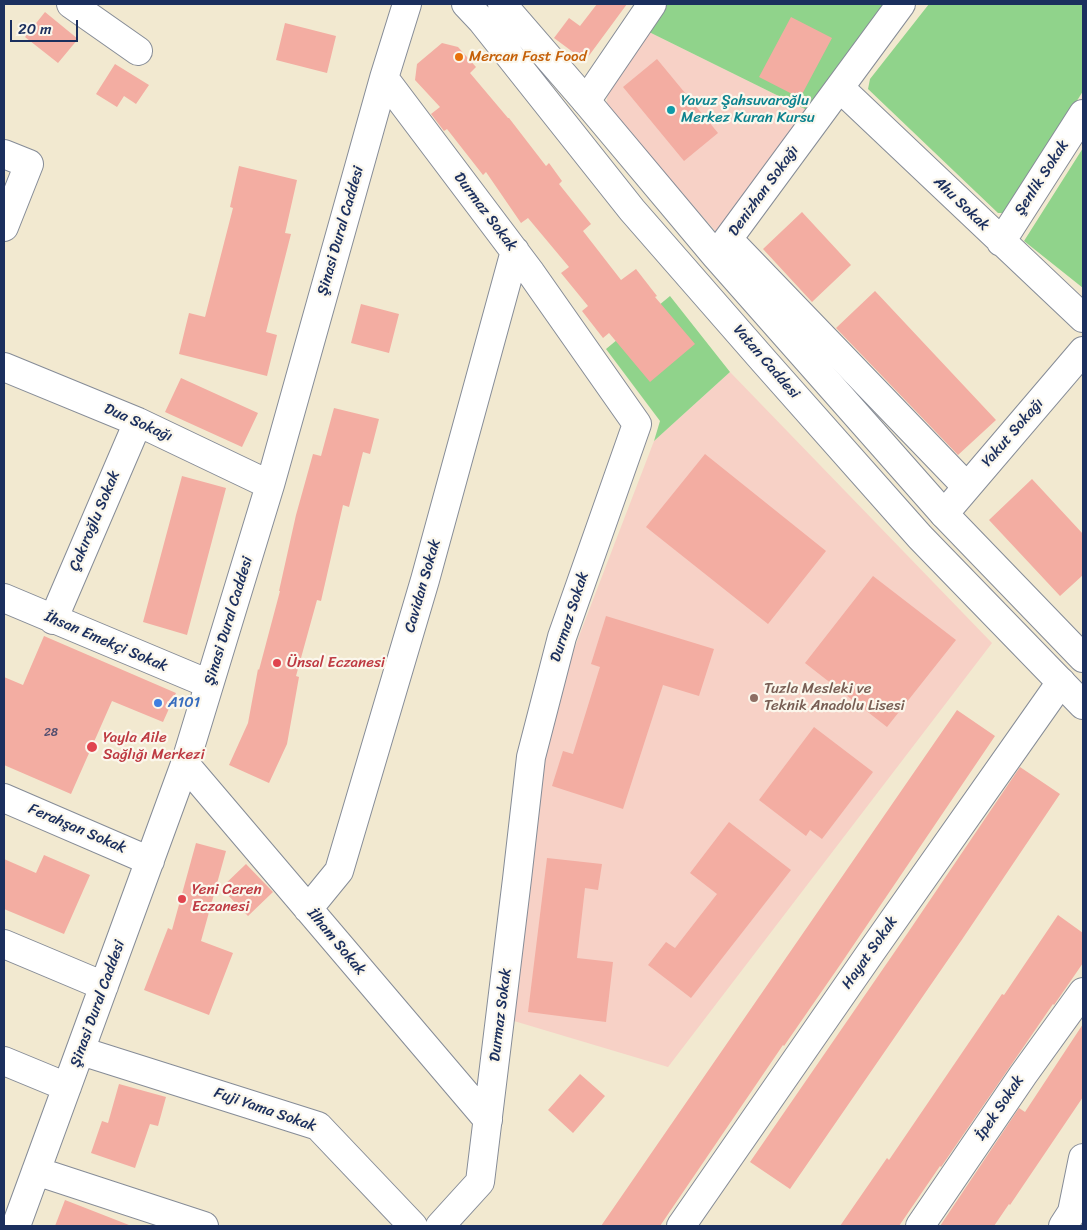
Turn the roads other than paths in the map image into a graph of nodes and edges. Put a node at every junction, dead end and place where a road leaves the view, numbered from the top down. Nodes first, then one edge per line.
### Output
1 (71, 4) edge
2 (407, 4) edge
3 (466, 4) edge
4 (502, 4) edge
5 (652, 4) edge
6 (901, 4) edge
7 (138, 51) dead end
8 (384, 78) junction
9 (840, 88) junction
10 (586, 102) junction
11 (1083, 114) edge
12 (4, 154) edge
13 (4, 227) edge
14 (1002, 242) junction
15 (722, 248) junction
16 (514, 251) junction
17 (1083, 318) edge
18 (1083, 351) edge
19 (4, 367) edge
20 (138, 422) junction
21 (270, 485) junction
22 (967, 486) junction
23 (944, 514) junction
24 (4, 598) edge
25 (53, 620) junction
26 (1083, 658) edge
27 (1061, 682) junction
28 (209, 684) junction
29 (1083, 705) edge
30 (185, 764) junction
31 (4, 798) edge
32 (150, 861) junction
33 (308, 909) junction
34 (4, 944) edge
35 (104, 986) junction
36 (1083, 992) edge
37 (81, 1050) junction
38 (4, 1061) edge
39 (68, 1086) junction
40 (488, 1120) junction
41 (1083, 1158) edge
42 (36, 1171) junction
43 (16, 1226) edge
44 (204, 1226) edge
45 (413, 1226) edge
46 (440, 1226) edge
47 (681, 1226) edge
48 (920, 1226) edge
49 (1062, 1226) edge

1 - 7 street
2 - 8 street, Şinasi Dural Caddesi
3 - 27 street, Vatan Caddesi
4 - 10 street
5 - 10 street
6 - 9 street, Denizhan Sokağı
8 - 16 street, Durmaz Sokak
8 - 21 street, Şinasi Dural Caddesi
9 - 14 street, Ahu Sokak
9 - 15 street, Denizhan Sokağı
10 - 15 street
11 - 14 street, Şenlik Sokak
12 - 13 street
14 - 17 street, Ahu Sokak
15 - 22 street
15 - 23 street
16 - 33 street, Cavidan Sokak
16 - 40 street, Durmaz Sokak
18 - 22 street, Yakut Sokağı
19 - 20 street, Dua Sokağı
20 - 21 street, Dua Sokağı
20 - 25 street, Çakıroğlu Sokak
21 - 28 street, Şinasi Dural Caddesi
22 - 23 street, Yakut Sokağı
23 - 26 street
24 - 25 street, İhsan Emekçi Sokak
25 - 28 street, İhsan Emekçi Sokak
27 - 29 street, Vatan Caddesi
27 - 47 street, Hayat Sokak
28 - 30 street, Şinasi Dural Caddesi
30 - 32 street, Şinasi Dural Caddesi
30 - 33 street, İlham Sokak
31 - 32 street, Ferahşan Sokak
32 - 35 street, Şinasi Dural Caddesi
33 - 40 street, İlham Sokak
34 - 35 street
35 - 37 street, Şinasi Dural Caddesi
36 - 48 street, İpek Sokak
37 - 39 street, Şinasi Dural Caddesi
37 - 45 street, Fuji Yama Sokak
38 - 39 street
39 - 42 street, Şinasi Dural Caddesi
40 - 46 street, Durmaz Sokak
41 - 49 street
42 - 43 street, Şinasi Dural Caddesi
42 - 44 street

